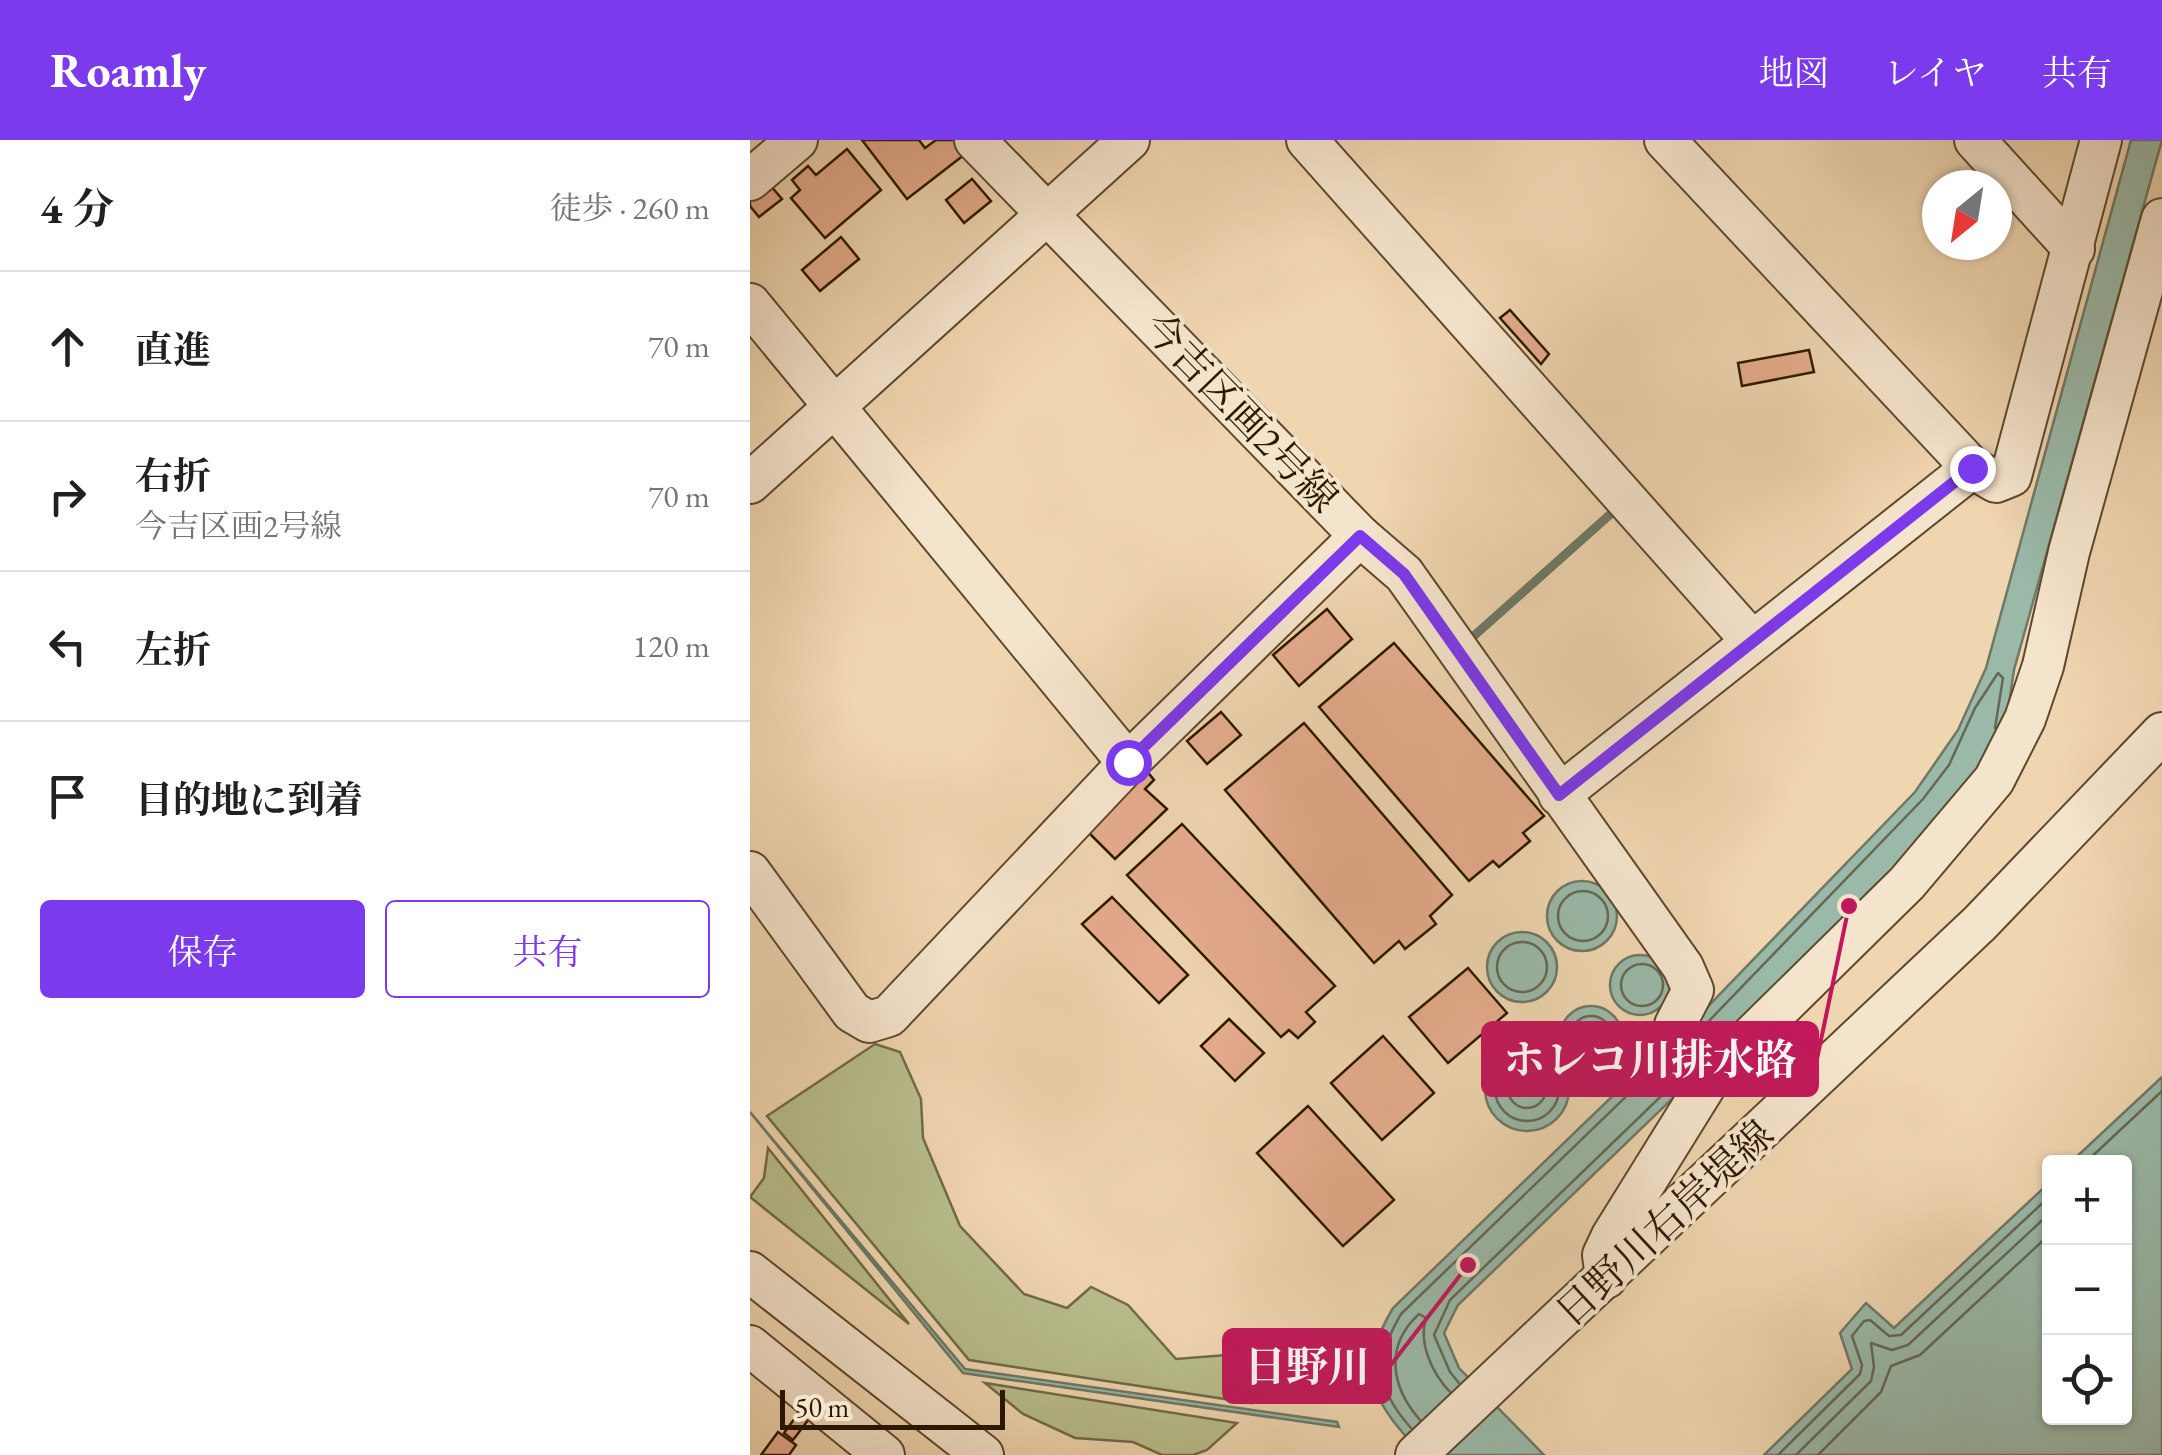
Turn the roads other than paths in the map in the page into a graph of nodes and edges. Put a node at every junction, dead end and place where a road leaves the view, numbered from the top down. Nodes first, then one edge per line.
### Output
1 (797, 140) edge
2 (975, 140) edge
3 (1129, 140) edge
4 (1307, 140) edge
5 (1665, 140) edge
6 (1975, 140) edge
7 (2101, 140) edge
8 (750, 180) edge
9 (1050, 212) junction
10 (2162, 219) edge
11 (2074, 249) junction
12 (750, 304) edge
13 (836, 408) junction
14 (1972, 468) junction
15 (750, 484) edge
16 (1360, 536) junction
17 (1751, 640) junction
18 (2162, 733) edge
19 (1128, 762) junction
20 (1559, 795) junction
21 (750, 872) edge
22 (1712, 1076) junction
23 (750, 1272) edge
24 (1606, 1278) junction
25 (750, 1346) edge
26 (884, 1455) edge
27 (983, 1455) edge
28 (1416, 1455) edge

1 - 8 street
2 - 9 street, 今吉区画2号線
3 - 9 street
4 - 17 street
5 - 14 street
6 - 11 street
7 - 11 street
9 - 13 street
9 - 16 street, 今吉区画2号線
10 - 22 street
11 - 14 street
12 - 13 street
13 - 15 street
13 - 19 street
14 - 17 street
16 - 19 street
16 - 20 street, 今吉区画2号線
17 - 20 street
18 - 24 street, 日野川右岸堤線
19 - 21 street
20 - 22 street, 今吉区画2号線
22 - 24 street
23 - 27 street
24 - 28 street, 日野川右岸堤線
25 - 26 street

